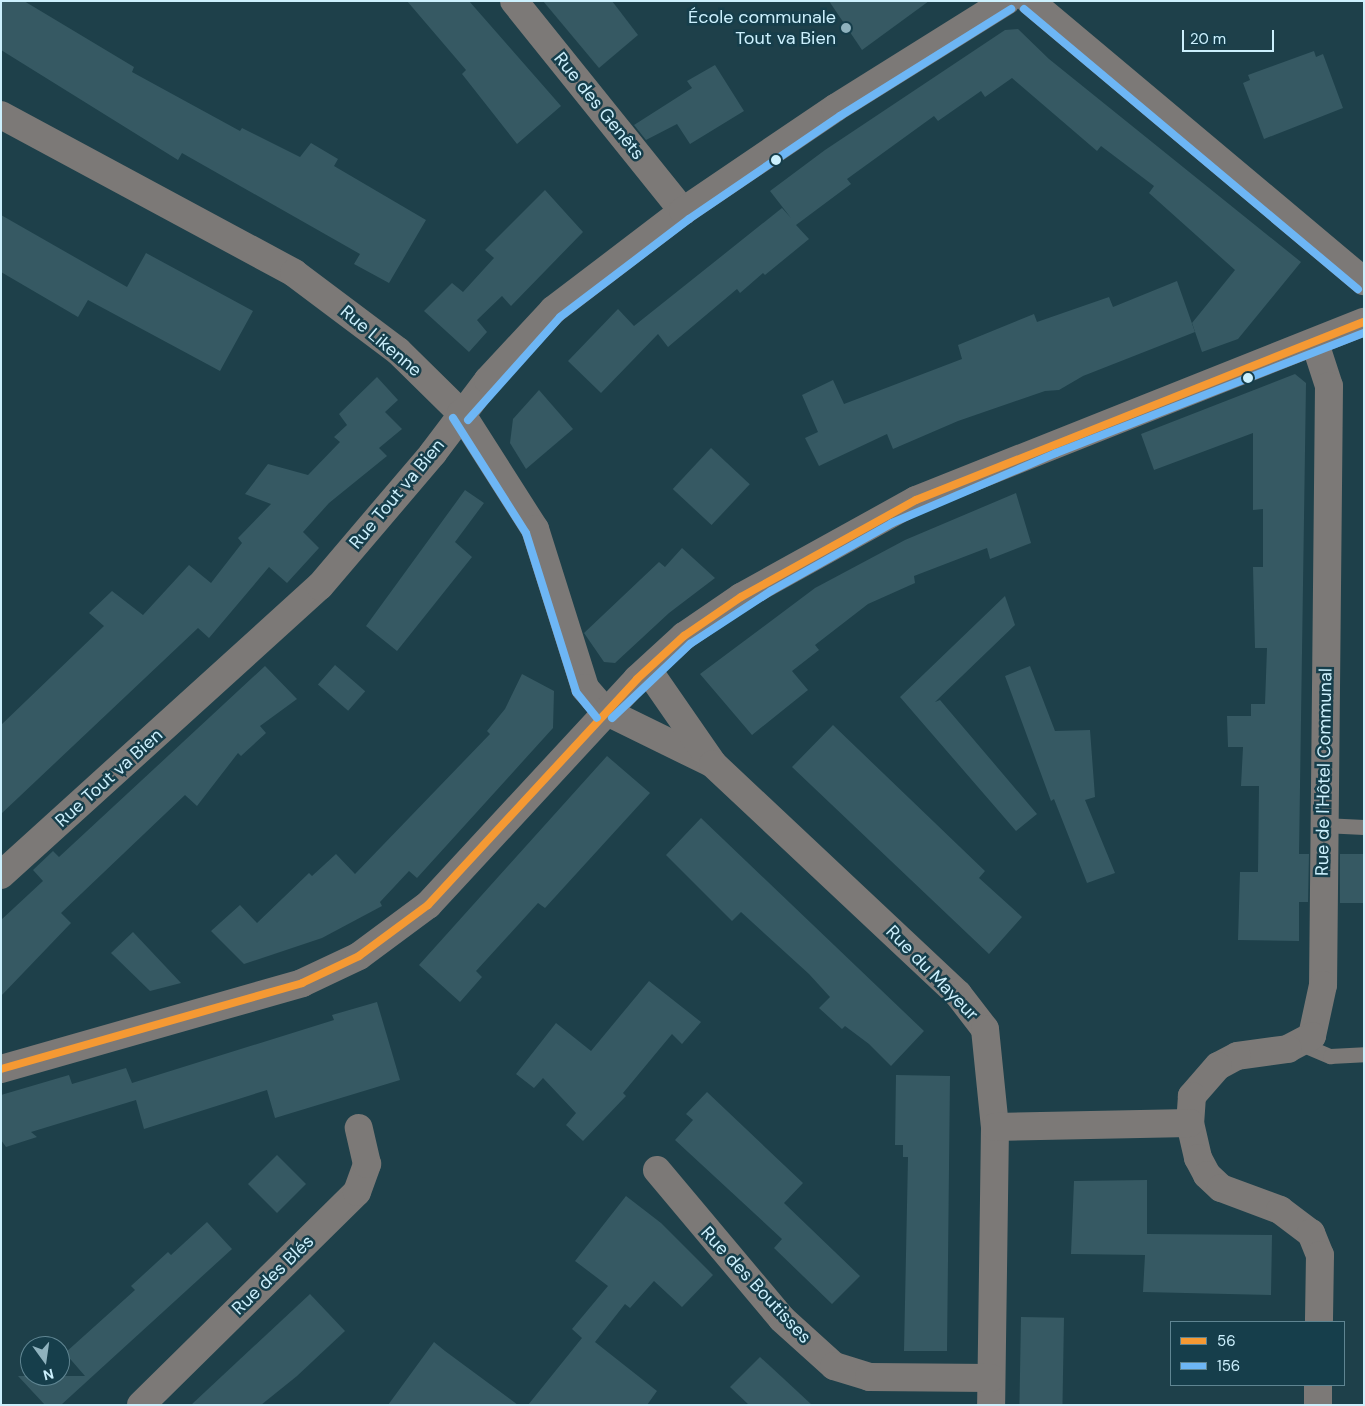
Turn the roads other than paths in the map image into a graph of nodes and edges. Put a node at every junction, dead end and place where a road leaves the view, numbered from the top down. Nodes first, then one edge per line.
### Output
1 (514, 1) edge
2 (1006, 1) edge
3 (1030, 1) edge
4 (1, 115) edge
5 (683, 211) junction
6 (1364, 281) edge
7 (1364, 322) edge
8 (1315, 344) junction
9 (461, 414) junction
10 (648, 670) junction
11 (605, 711) junction
12 (713, 764) junction
13 (1323, 825) junction
14 (1364, 827) edge
15 (1, 875) edge
16 (1299, 1043) junction
17 (1364, 1054) edge
18 (1, 1069) edge
19 (1190, 1123) junction
20 (995, 1127) junction
21 (359, 1128) dead end
22 (657, 1170) dead end
23 (1319, 1321) edge
24 (991, 1378) junction
25 (1318, 1386) edge
26 (141, 1405) edge
27 (991, 1405) edge
28 (1318, 1405) edge

1 - 5 street, Rue des Genêts
2 - 5 street, Rue Tout va Bien
3 - 6 street
4 - 9 street, Rue Likenne
5 - 9 street, Rue Tout va Bien
7 - 8 street
8 - 10 street
8 - 13 street, Rue de l'Hôtel Communal
9 - 11 street, Rue Likenne
9 - 15 street, Rue Tout va Bien
10 - 11 street
10 - 12 street, Rue du Mayeur
11 - 12 street, Rue du Mayeur
11 - 18 street
12 - 20 street, Rue du Mayeur
13 - 14 lane
13 - 16 street, Rue de l'Hôtel Communal
16 - 17 lane
16 - 19 street, Rue de l'Hôtel Communal
19 - 20 street
19 - 23 street, Rue de l'Hôtel Communal
20 - 24 street, Rue du Mayeur
21 - 26 street, Rue des Blés
22 - 24 street, Rue des Boutisses
24 - 27 street, Rue du Mayeur
25 - 28 street

